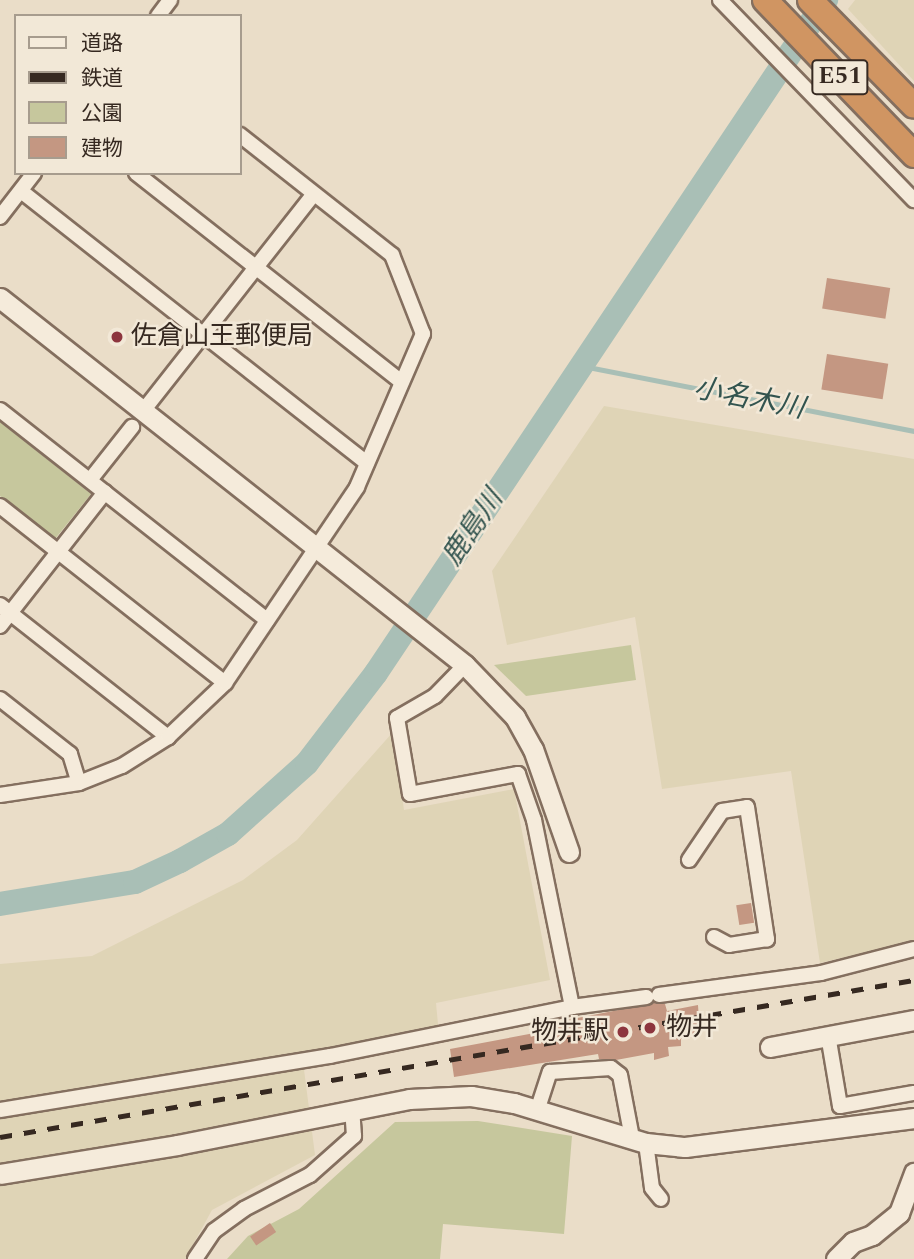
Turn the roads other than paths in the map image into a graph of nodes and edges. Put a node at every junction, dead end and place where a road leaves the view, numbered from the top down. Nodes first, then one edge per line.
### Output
1 (720, 0) edge
2 (765, 0) edge
3 (810, 0) edge
4 (914, 106) edge
5 (242, 137) edge
6 (914, 155) edge
7 (33, 175) edge
8 (139, 175) edge
9 (21, 191) junction
10 (314, 194) junction
11 (914, 200) edge
12 (0, 217) edge
13 (256, 268) junction
14 (0, 298) edge
15 (203, 334) junction
16 (402, 382) junction
17 (0, 410) edge
18 (137, 419) junction
19 (367, 463) junction
20 (90, 480) junction
21 (105, 492) junction
22 (0, 506) edge
23 (314, 546) junction
24 (58, 551) junction
25 (5, 609) edge
26 (267, 620) junction
27 (0, 626) edge
28 (465, 665) junction
29 (225, 683) junction
30 (0, 699) edge
31 (168, 737) junction
32 (79, 783) junction
33 (0, 795) edge
34 (569, 852) dead end
35 (689, 860) dead end
36 (714, 937) dead end
37 (914, 949) edge
38 (572, 1007) junction
39 (914, 1020) edge
40 (828, 1035) junction
41 (770, 1047) dead end
42 (914, 1093) edge
43 (538, 1108) junction
44 (352, 1109) junction
45 (0, 1110) edge
46 (914, 1118) edge
47 (639, 1140) junction
48 (914, 1173) edge
49 (0, 1174) edge
50 (661, 1199) dead end
51 (195, 1259) edge
52 (836, 1259) edge

1 - 11 street
2 - 6 highway, E51
3 - 4 highway, E51
5 - 10 street
7 - 9 street
8 - 13 street
9 - 12 street
9 - 15 street
10 - 13 street
10 - 16 street
13 - 15 street
13 - 16 street
14 - 18 street
15 - 18 street
15 - 19 street
16 - 19 street
17 - 20 street
18 - 20 street
18 - 23 street
19 - 23 street
20 - 21 street
21 - 24 street
21 - 26 street
22 - 24 street
23 - 26 street
23 - 28 street
24 - 25 street
24 - 29 street
25 - 27 street
25 - 31 street
26 - 29 street
28 - 34 street
28 - 38 street
29 - 31 street
30 - 32 street
31 - 32 street
32 - 33 street
35 - 36 street
37 - 38 street
38 - 45 street
39 - 40 street
40 - 41 street
40 - 42 street
43 - 44 street
43 - 47 street
43 - 47 street
44 - 49 street
44 - 51 street
46 - 47 street
47 - 50 street
48 - 52 street

